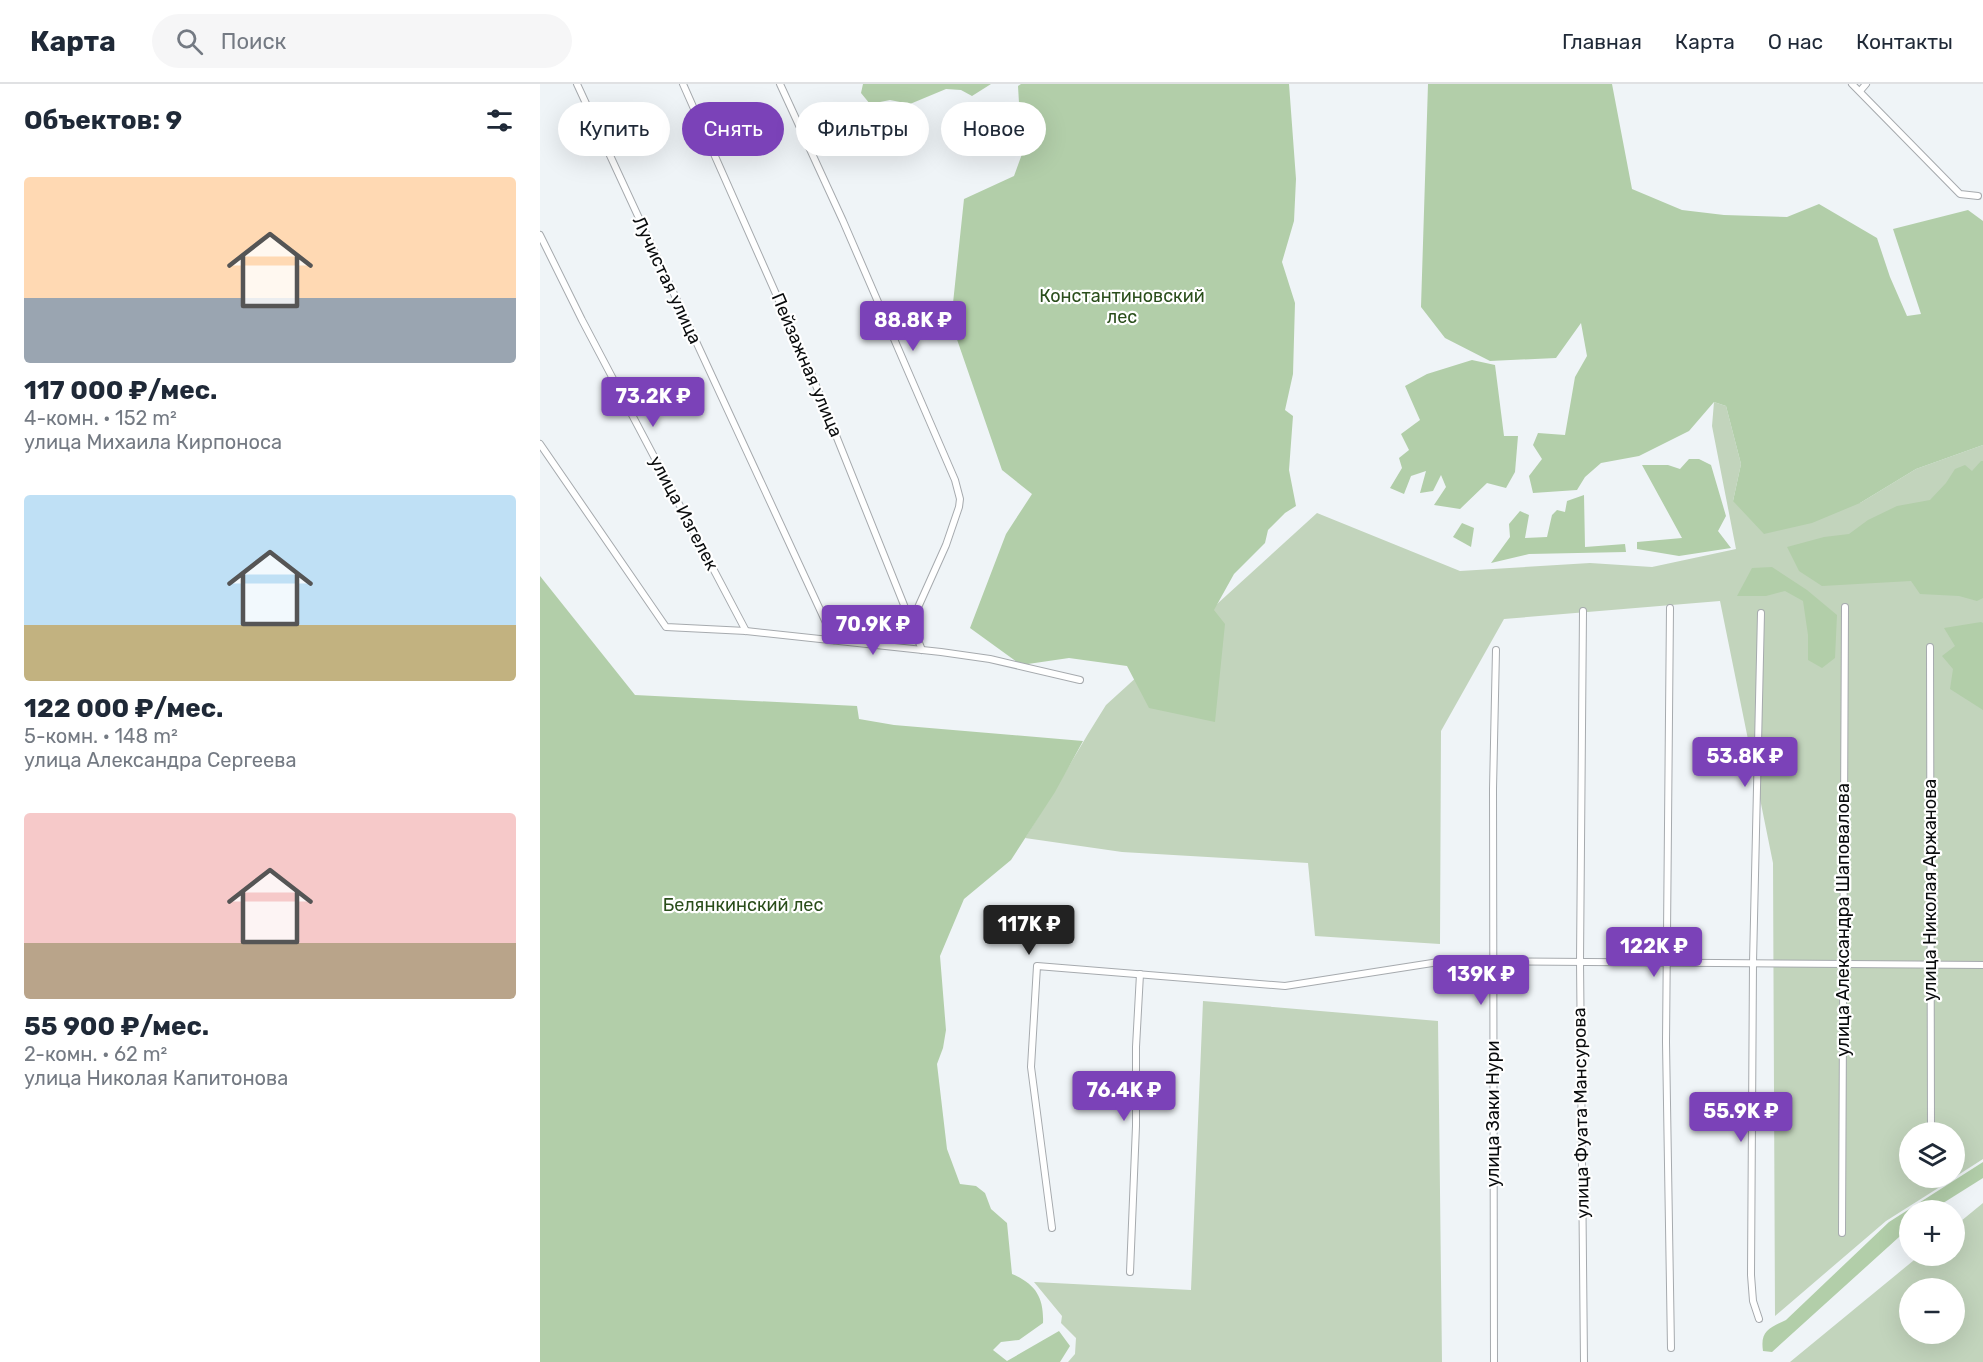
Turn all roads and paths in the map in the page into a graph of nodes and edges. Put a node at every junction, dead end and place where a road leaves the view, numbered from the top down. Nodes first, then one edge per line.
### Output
1 (577, 84) edge
2 (682, 84) edge
3 (780, 84) edge
4 (1852, 84) edge
5 (1866, 84) edge
6 (1860, 91) junction
7 (1978, 196) dead end
8 (540, 236) edge
9 (540, 444) edge
10 (1845, 607) dead end
11 (1670, 608) dead end
12 (1583, 611) dead end
13 (1761, 613) dead end
14 (911, 623) junction
15 (746, 631) junction
16 (834, 640) junction
17 (1930, 647) dead end
18 (922, 650) junction
19 (1496, 650) dead end
20 (1080, 680) dead end
21 (1494, 961) junction
22 (1580, 961) junction
23 (1666, 962) junction
24 (1753, 963) junction
25 (1843, 964) junction
26 (1930, 964) junction
27 (1983, 965) edge
28 (1140, 974) junction
29 (1931, 1122) edge
30 (1052, 1228) dead end
31 (1842, 1233) dead end
32 (1130, 1272) dead end
33 (1759, 1319) dead end
34 (1671, 1348) dead end
35 (1494, 1362) edge
36 (1584, 1362) edge

1 - 16 street, Лучистая улица
2 - 14 street, Пейзажная улица
3 - 14 street
4 - 6 street
5 - 6 street
6 - 7 street
8 - 15 street, улица Изгелек
9 - 15 street
10 - 25 street, улица Александра Шаповалова
11 - 23 street
12 - 22 street, улица Фуата Мансурова
13 - 24 street
14 - 18 street, Пейзажная улица
15 - 16 street
16 - 18 street
17 - 26 street, улица Николая Аржанова
18 - 20 street
19 - 21 street, улица Заки Нури
21 - 22 street
21 - 28 street
21 - 35 street, улица Заки Нури
22 - 23 street
22 - 36 street, улица Фуата Мансурова
23 - 24 street
23 - 34 street
24 - 25 street
24 - 33 street
25 - 26 street
25 - 31 street, улица Александра Шаповалова
26 - 27 street
26 - 29 street, улица Николая Аржанова
28 - 30 street
28 - 32 street

